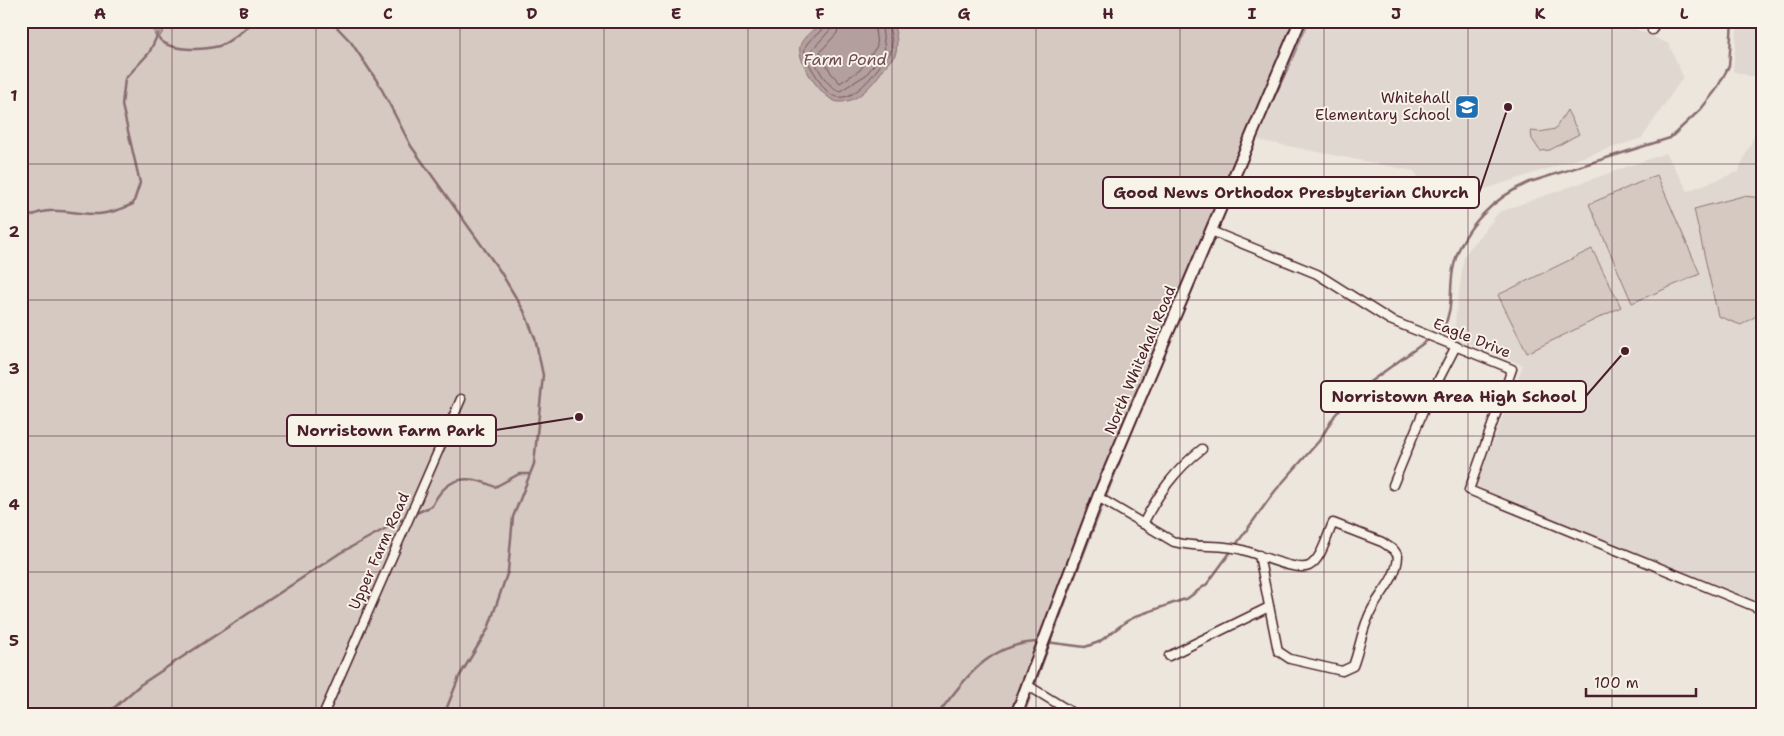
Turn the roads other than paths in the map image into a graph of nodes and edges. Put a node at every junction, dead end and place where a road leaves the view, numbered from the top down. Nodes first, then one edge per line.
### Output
1 (1300, 21) edge
2 (1656, 21) edge
3 (1652, 30) dead end
4 (1212, 231) junction
5 (1456, 346) junction
6 (460, 400) dead end
7 (1202, 450) dead end
8 (1393, 485) dead end
9 (1098, 497) junction
10 (1143, 524) junction
11 (1259, 555) junction
12 (1269, 607) junction
13 (1763, 610) edge
14 (1169, 656) dead end
15 (1027, 685) junction
16 (323, 715) edge
17 (1016, 715) edge
18 (1076, 715) edge

1 - 4 main road, North Whitehall Road
2 - 3 street
4 - 5 street, Eagle Drive
4 - 9 main road, North Whitehall Road
5 - 8 street
5 - 13 street, Eagle Drive
6 - 16 street, Upper Farm Road
7 - 10 street
9 - 10 street
9 - 15 main road, North Whitehall Road
10 - 11 street
11 - 12 street
11 - 12 street
12 - 14 street
15 - 17 main road, North Whitehall Road
15 - 18 street

